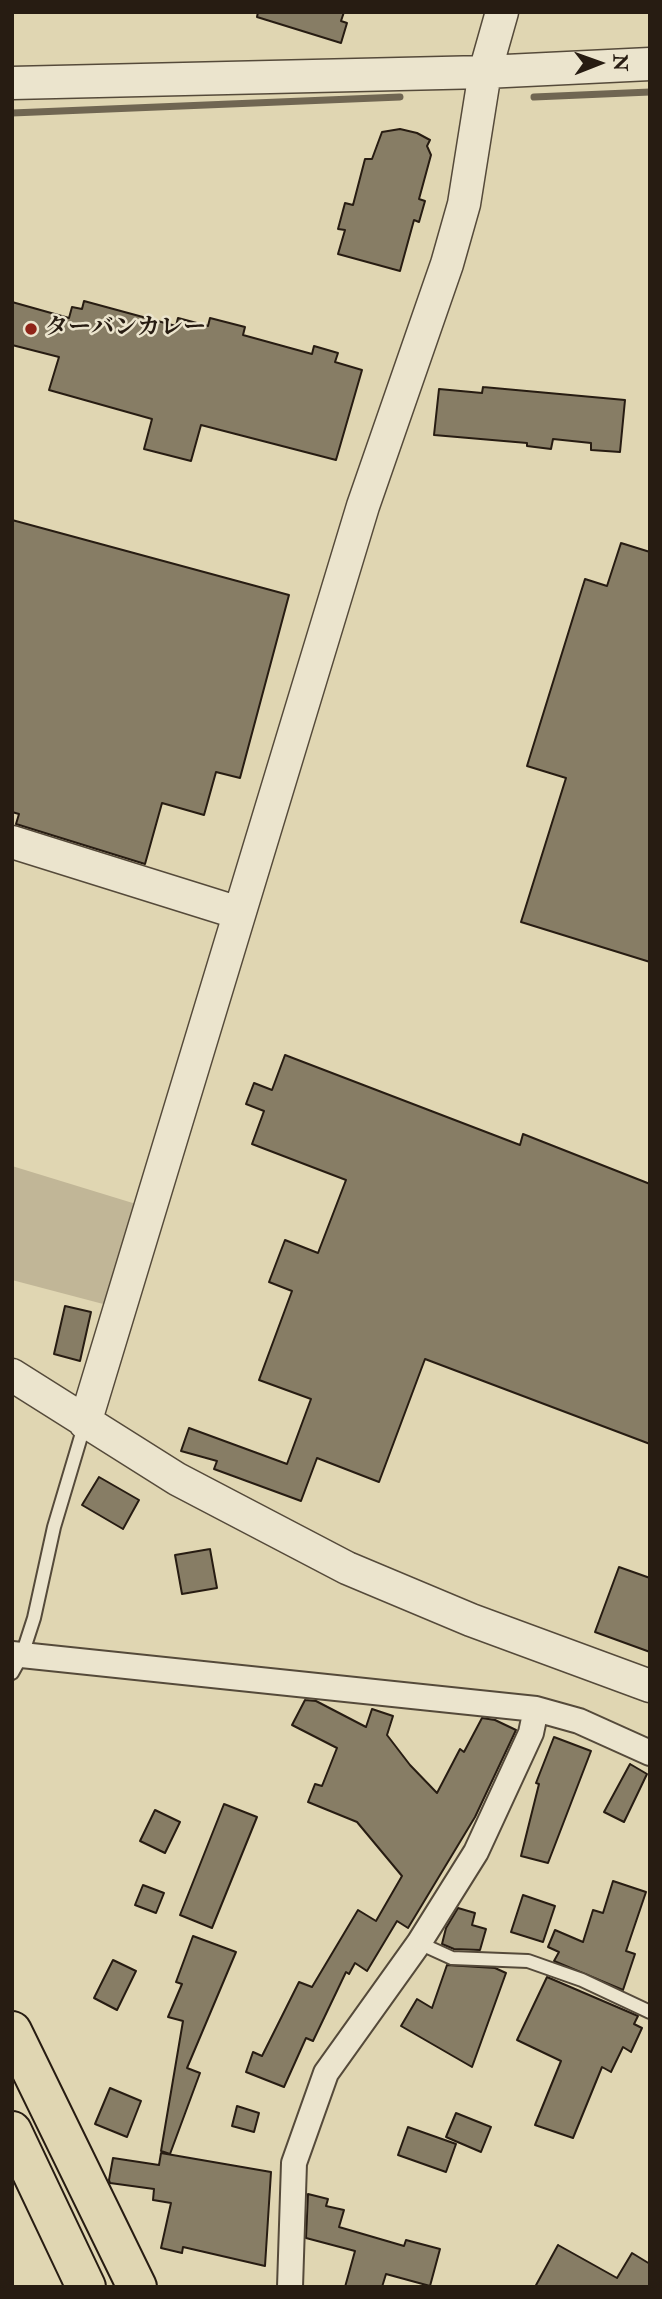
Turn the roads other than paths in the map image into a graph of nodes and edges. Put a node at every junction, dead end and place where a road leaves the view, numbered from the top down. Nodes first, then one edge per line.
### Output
1 (502, 12) edge
2 (650, 64) edge
3 (485, 72) junction
4 (12, 83) edge
5 (12, 842) edge
6 (239, 913) junction
7 (12, 1375) edge
8 (85, 1423) junction
9 (16, 1661) edge
10 (650, 1686) edge
11 (536, 1709) junction
12 (650, 1754) edge
13 (419, 1943) junction
14 (650, 2012) edge
15 (12, 2031) edge
16 (12, 2131) edge
17 (86, 2287) edge
18 (136, 2287) edge
19 (290, 2287) edge

1 - 3 street
2 - 3 street
3 - 4 street
3 - 6 street
5 - 6 street
6 - 8 street
7 - 8 street
8 - 9 lane
8 - 10 street
9 - 11 street
11 - 12 street
11 - 13 street
13 - 14 lane
13 - 19 street
15 - 18 highway
16 - 17 highway

